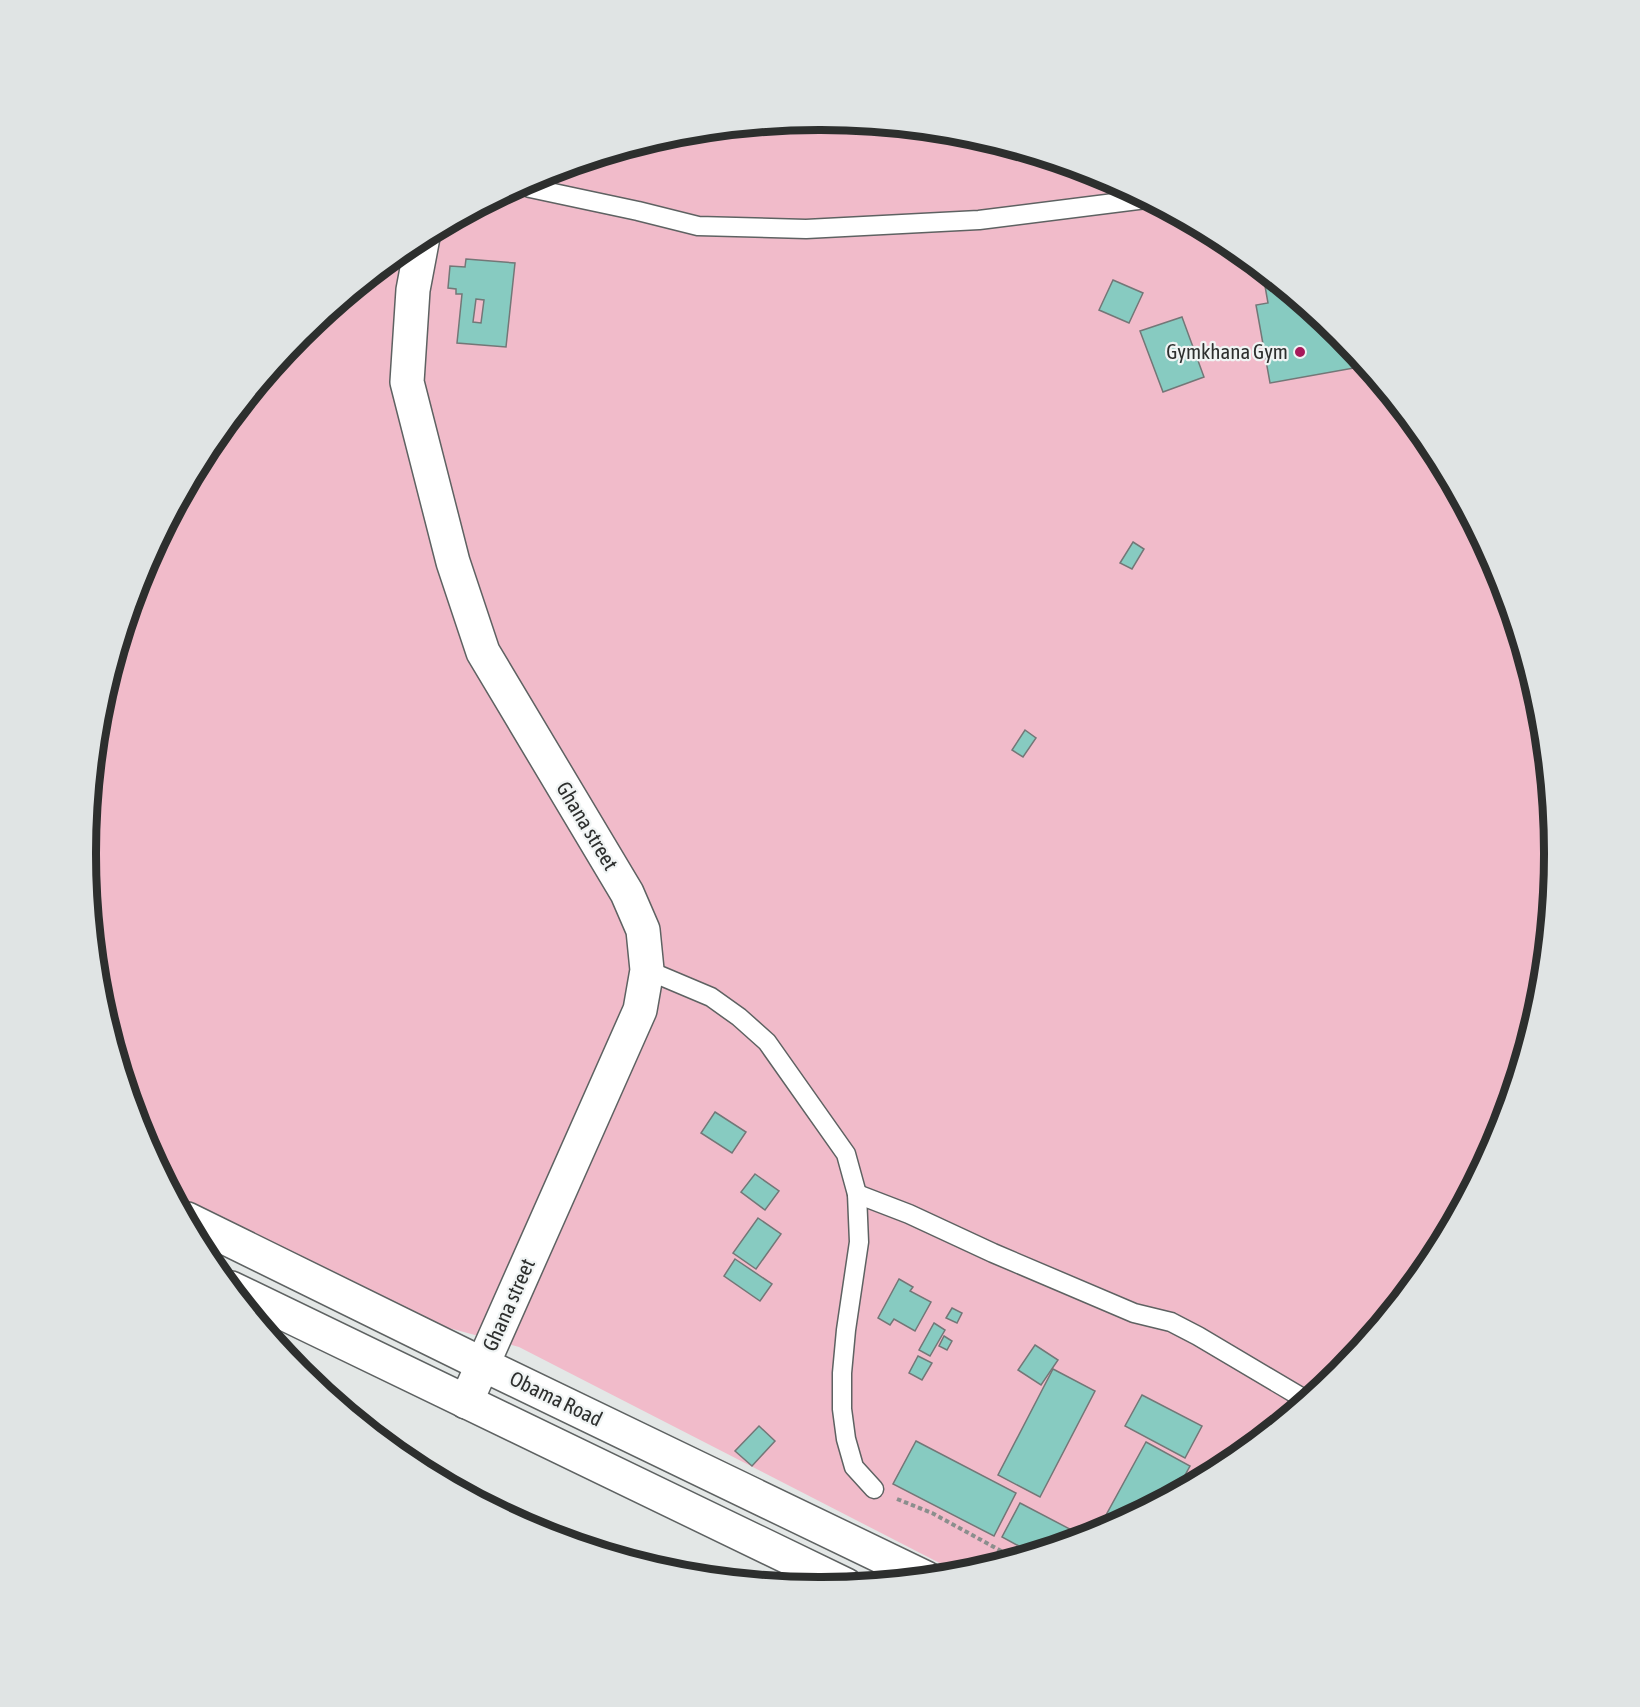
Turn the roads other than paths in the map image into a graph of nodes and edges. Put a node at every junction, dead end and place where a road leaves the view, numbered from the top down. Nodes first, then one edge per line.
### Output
1 (534, 189) edge
2 (1133, 201) edge
3 (420, 250) edge
4 (647, 970) junction
5 (858, 1194) junction
6 (199, 1225) edge
7 (248, 1296) edge
8 (482, 1364) junction
9 (1299, 1396) edge
10 (466, 1402) junction
11 (874, 1489) road end
12 (912, 1571) edge
13 (829, 1577) edge

1 - 2 lane
3 - 4 street, Ghana street
4 - 5 lane
4 - 8 street, Ghana street
5 - 9 lane
5 - 11 lane
6 - 8 street, Obama Road
7 - 10 street, Obama Road
8 - 10 street, Ghana street
8 - 12 street, Obama Road
10 - 13 street, Obama Road

